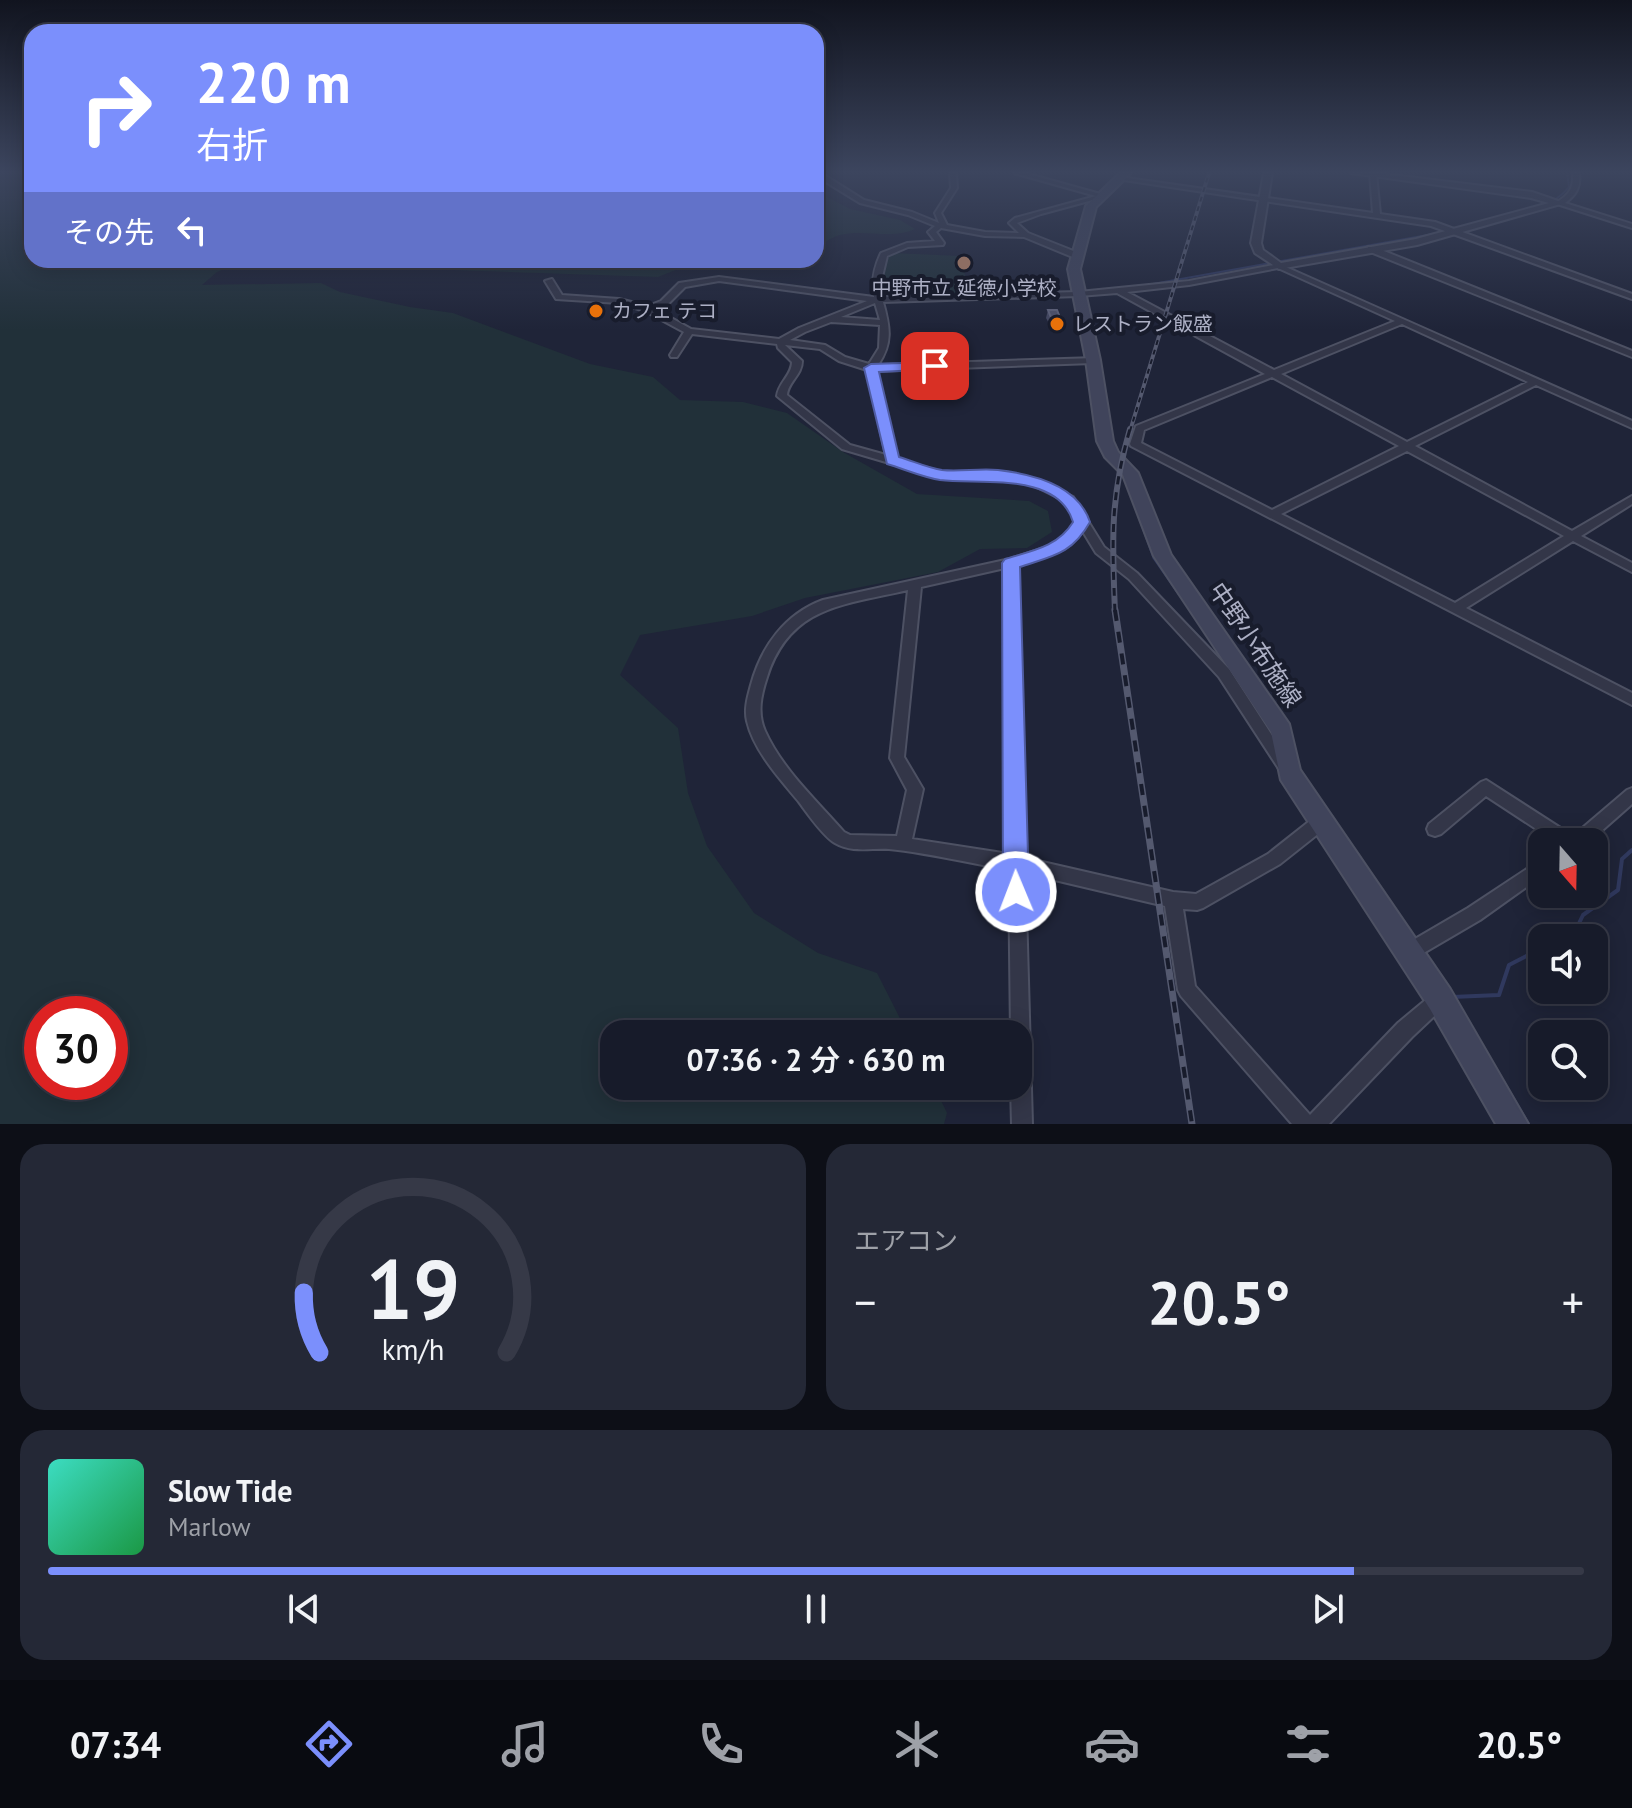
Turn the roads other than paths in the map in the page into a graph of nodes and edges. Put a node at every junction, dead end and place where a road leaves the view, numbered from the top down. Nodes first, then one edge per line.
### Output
1 (939, 225) edge
2 (1014, 225) edge
3 (1085, 225) edge
4 (1259, 225) edge
5 (1435, 225) edge
6 (1478, 225) edge
7 (943, 227) junction
8 (1458, 232) junction
9 (1025, 235) junction
10 (1371, 249) junction
11 (1078, 256) junction
12 (1279, 266) junction
13 (549, 281) dead end
14 (1120, 291) junction
15 (1079, 294) junction
16 (1632, 297) edge
17 (877, 300) junction
18 (648, 309) junction
19 (829, 319) junction
20 (1400, 322) junction
21 (884, 323) junction
22 (689, 331) junction
23 (781, 342) junction
24 (1632, 354) edge
25 (674, 355) dead end
26 (1093, 360) junction
27 (871, 368) junction
28 (1276, 374) junction
29 (1535, 382) junction
30 (1632, 425) edge
31 (1408, 446) junction
32 (892, 460) junction
33 (1632, 499) edge
34 (1272, 514) junction
35 (1081, 522) junction
36 (1573, 536) junction
37 (1011, 563) junction
38 (1632, 568) edge
39 (915, 585) junction
40 (1456, 608) junction
41 (1632, 699) edge
42 (1289, 773) junction
43 (1632, 795) edge
44 (1322, 821) junction
45 (1550, 828) edge
46 (1593, 828) edge
47 (1435, 829) dead end
48 (903, 844) junction
49 (1015, 863) junction
50 (1528, 877) edge
51 (1173, 900) junction
52 (1409, 952) junction
53 (1440, 999) junction
54 (1022, 1124) edge
55 (1305, 1124) edge
56 (1315, 1124) edge
57 (1513, 1124) edge

1 - 7 street
2 - 9 street
3 - 11 main road, 中野小布施線
4 - 12 street
5 - 8 street
6 - 8 street
7 - 9 street
7 - 17 street
8 - 10 street
8 - 16 street
9 - 11 street
10 - 12 street
10 - 24 street
11 - 15 main road, 中野小布施線
12 - 14 street
12 - 20 street
13 - 18 street
14 - 15 street
14 - 28 street
15 - 17 street
15 - 26 main road, 中野小布施線
17 - 18 street
17 - 19 street
17 - 21 street
18 - 22 street
19 - 21 street
19 - 23 street
20 - 28 street
20 - 29 street
21 - 27 street
22 - 23 street
22 - 25 street
23 - 27 street
23 - 32 street
26 - 27 street
26 - 42 main road, 中野小布施線
27 - 32 street
28 - 31 street
28 - 34 street
29 - 30 street
29 - 31 street
31 - 34 street
31 - 36 street
32 - 35 street
33 - 36 street
34 - 40 street
35 - 37 street
35 - 42 street
36 - 38 street
36 - 40 street
37 - 39 street
37 - 49 street
39 - 48 street
39 - 48 street
40 - 41 street
42 - 44 main road, 中野小布施線
43 - 46 street
44 - 51 street
44 - 52 main road, 中野小布施線
45 - 47 street
48 - 49 street
49 - 51 street
49 - 54 street
50 - 52 street
51 - 55 street
52 - 53 main road, 中野小布施線
53 - 56 street
53 - 57 main road, 中野小布施線

